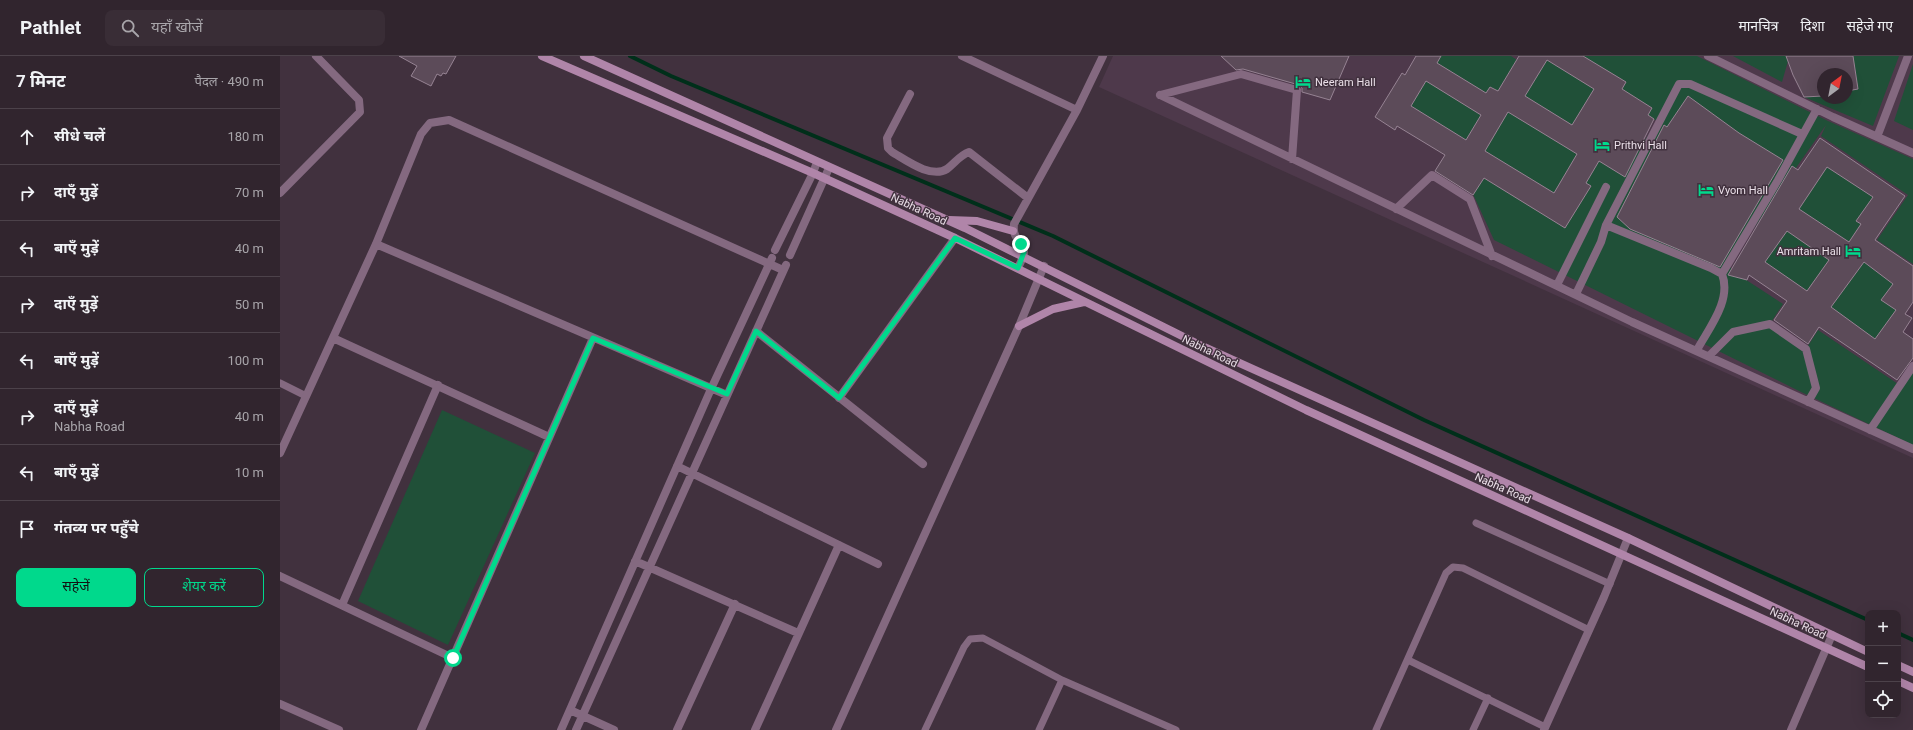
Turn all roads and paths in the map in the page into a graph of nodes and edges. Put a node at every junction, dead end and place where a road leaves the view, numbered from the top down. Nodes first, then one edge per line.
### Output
1 (316, 56) edge
2 (542, 56) edge
3 (584, 56) edge
4 (962, 56) edge
5 (1103, 56) edge
6 (1708, 56) edge
7 (1908, 56) edge
8 (910, 94) dead end
9 (1817, 109) junction
10 (1077, 110) junction
11 (1802, 134) junction
12 (1878, 137) junction
13 (1913, 153) edge
14 (1292, 159) junction
15 (817, 162) junction
16 (829, 168) junction
17 (813, 173) junction
18 (825, 178) junction
19 (1606, 187) dead end
20 (280, 193) edge
21 (1028, 198) junction
22 (1396, 209) junction
23 (948, 220) junction
24 (1015, 224) junction
25 (1606, 225) junction
26 (955, 238) junction
27 (376, 244) junction
28 (775, 250) dead end
29 (790, 255) dead end
30 (1022, 256) junction
31 (1492, 256) junction
32 (770, 261) junction
33 (1044, 266) junction
34 (1018, 268) junction
35 (1722, 274) junction
36 (1039, 280) junction
37 (1556, 285) junction
38 (1576, 294) junction
39 (1084, 302) junction
40 (1019, 326) junction
41 (756, 331) junction
42 (333, 338) junction
43 (593, 338) junction
44 (1697, 350) junction
45 (1709, 356) junction
46 (1913, 366) edge
47 (1281, 382) junction
48 (280, 383) edge
49 (438, 385) junction
50 (711, 389) junction
51 (727, 394) junction
52 (306, 396) junction
53 (1276, 396) junction
54 (839, 398) junction
55 (1808, 402) junction
56 (1870, 430) junction
57 (549, 437) junction
58 (1913, 449) edge
59 (280, 454) edge
60 (923, 464) dead end
61 (677, 466) junction
62 (692, 473) junction
63 (1476, 524) dead end
64 (1628, 538) junction
65 (839, 545) junction
66 (1622, 554) junction
67 (635, 562) junction
68 (878, 564) dead end
69 (650, 568) junction
70 (280, 576) edge
71 (1610, 584) junction
72 (735, 604) junction
73 (342, 605) junction
74 (1589, 630) junction
75 (798, 633) junction
76 (1832, 635) junction
77 (1827, 648) junction
78 (1865, 651) edge
79 (453, 658) junction
80 (1408, 660) junction
81 (1865, 666) edge
82 (1901, 666) edge
83 (1913, 672) edge
84 (1062, 680) junction
85 (1900, 682) edge
86 (1913, 688) edge
87 (1488, 698) junction
88 (280, 704) edge
89 (570, 710) junction
90 (582, 716) junction
91 (1545, 728) edge
92 (339, 730) edge
93 (421, 730) edge
94 (561, 730) edge
95 (576, 730) edge
96 (614, 730) edge
97 (677, 730) edge
98 (754, 730) edge
99 (836, 730) edge
100 (925, 730) edge
101 (1039, 730) edge
102 (1176, 730) edge
103 (1376, 730) edge
104 (1473, 730) edge
105 (1791, 730) edge

1 - 20 street
2 - 17 main road, Nabha Road
3 - 15 main road, Nabha Road
4 - 10 street
5 - 10 street
6 - 9 street
7 - 12 street
8 - 21 street
9 - 11 street
9 - 12 street
10 - 21 street
11 - 25 street
11 - 35 street
12 - 13 street
14 - 14 street
14 - 22 street
15 - 16 main road, Nabha Road
15 - 17 street
16 - 18 street
16 - 23 main road, Nabha Road
17 - 18 main road, Nabha Road
17 - 28 street
18 - 26 main road, Nabha Road
18 - 29 street
19 - 37 street
21 - 24 street
22 - 31 street
22 - 31 street
23 - 24 main road
23 - 30 main road, Nabha Road
24 - 30 street
25 - 35 street
25 - 38 street
26 - 34 main road, Nabha Road
26 - 54 street
27 - 32 street
27 - 42 street
27 - 43 street
30 - 33 main road, Nabha Road
30 - 34 street
31 - 37 street
32 - 41 street
32 - 50 street
33 - 36 street
33 - 47 main road, Nabha Road
34 - 36 main road, Nabha Road
35 - 44 street
36 - 39 main road, Nabha Road
36 - 40 street
37 - 38 street
38 - 44 street
39 - 40 main road
39 - 53 main road, Nabha Road
40 - 99 street
41 - 51 street
41 - 54 street
42 - 49 street
42 - 52 street
43 - 50 street
43 - 57 street
44 - 45 street
45 - 55 street
45 - 55 street
46 - 56 street
47 - 53 main road
47 - 64 main road, Nabha Road
48 - 52 lane
49 - 57 street
49 - 73 street
50 - 51 street
50 - 61 street
51 - 62 street
52 - 59 street
53 - 66 main road, Nabha Road
54 - 60 street
55 - 56 street
56 - 58 street
57 - 79 street
61 - 62 street
61 - 67 street
62 - 65 street
62 - 69 street
63 - 71 lane
64 - 66 street
64 - 76 main road, Nabha Road
65 - 68 street
65 - 75 street
66 - 71 street
66 - 77 main road, Nabha Road
67 - 69 street
67 - 89 street
69 - 72 street
69 - 90 street
70 - 73 street
71 - 74 street
72 - 75 street
72 - 97 street
73 - 79 street
74 - 80 lane
74 - 91 street
75 - 98 street
76 - 77 street
76 - 78 main road, Nabha Road
77 - 81 main road, Nabha Road
77 - 105 street
79 - 93 street
80 - 87 lane
80 - 103 lane
82 - 83 main road
84 - 100 lane
84 - 101 lane
84 - 102 lane
85 - 86 main road
87 - 91 lane
87 - 104 lane
88 - 92 street
89 - 90 street
89 - 94 street
90 - 95 street
90 - 96 street

